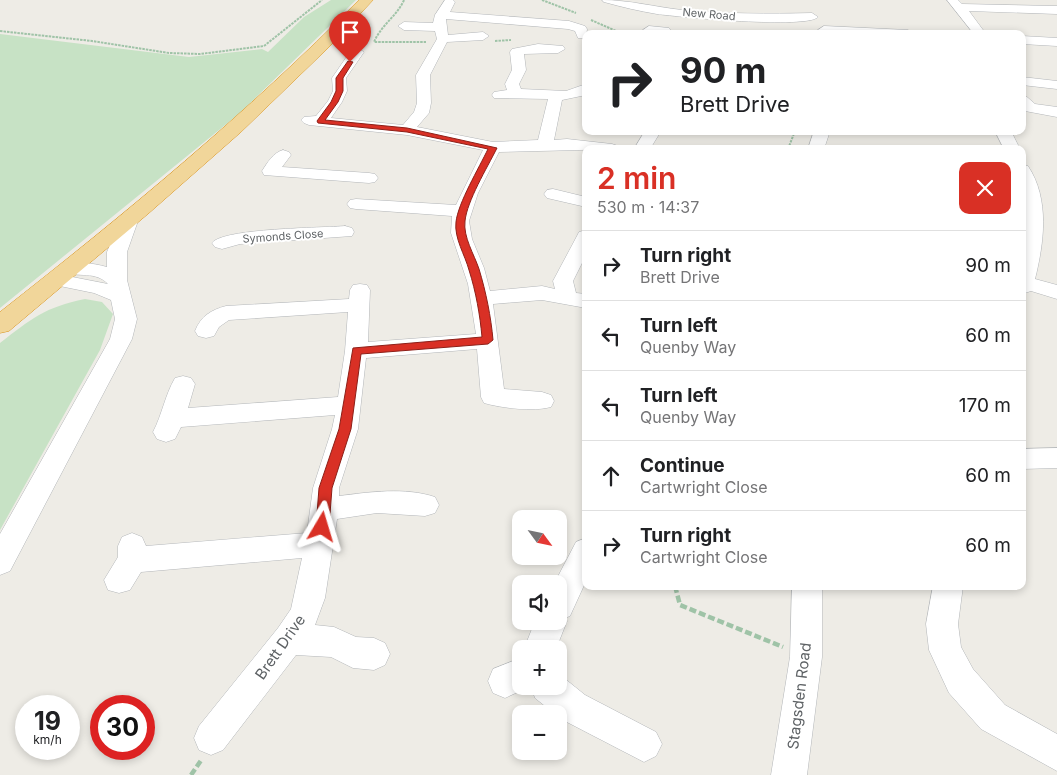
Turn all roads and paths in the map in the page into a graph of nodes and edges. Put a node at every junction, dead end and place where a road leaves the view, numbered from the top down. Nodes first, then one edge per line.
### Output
1 (322, 0) edge
2 (366, 0) edge
3 (450, 0) edge
4 (608, 0) edge
5 (1026, 0) edge
6 (405, 1) edge
7 (794, 4) dead end
8 (955, 4) edge
9 (512, 7) dead end
10 (1037, 9) junction
11 (1057, 10) edge
12 (812, 17) junction
13 (502, 18) junction
14 (404, 26) dead end
15 (822, 30) edge
16 (977, 30) edge
17 (0, 31) edge
18 (441, 31) junction
19 (582, 35) dead end
20 (483, 36) dead end
21 (1026, 40) edge
22 (1057, 42) edge
23 (558, 50) dead end
24 (357, 52) dead end
25 (1026, 82) edge
26 (1057, 86) edge
27 (582, 91) edge
28 (515, 93) junction
29 (499, 95) dead end
30 (556, 95) junction
31 (1057, 98) edge
32 (1026, 104) edge
33 (1026, 104) edge
34 (1057, 112) edge
35 (407, 130) junction
36 (588, 145) edge
37 (550, 146) junction
38 (493, 148) junction
39 (283, 155) dead end
40 (1026, 180) edge
41 (553, 194) dead end
42 (582, 201) edge
43 (356, 204) junction
44 (463, 211) junction
45 (130, 218) junction
46 (219, 243) dead end
47 (582, 244) edge
48 (63, 274) junction
49 (1026, 274) edge
50 (1026, 286) edge
51 (118, 288) junction
52 (1057, 292) edge
53 (481, 299) junction
54 (577, 299) edge
55 (0, 325) edge
56 (206, 331) dead end
57 (488, 340) junction
58 (356, 351) junction
59 (182, 384) dead end
60 (542, 401) dead end
61 (349, 405) junction
62 (1057, 458) edge
63 (1026, 460) edge
64 (425, 504) dead end
65 (326, 509) junction
66 (320, 544) junction
67 (582, 558) edge
68 (128, 561) dead end
69 (0, 562) edge
70 (567, 589) edge
71 (676, 590) edge
72 (807, 590) edge
73 (947, 590) edge
74 (289, 639) junction
75 (374, 654) dead end
76 (806, 657) junction
77 (558, 695) edge
78 (211, 738) dead end
79 (644, 744) dead end
80 (1057, 753) edge
81 (789, 775) edge

1 - 17 path
2 - 45 highway
3 - 18 street
4 - 12 street, New Road
5 - 10 street
6 - 18 path
7 - 12 street
8 - 10 street
8 - 16 street
9 - 13 street
10 - 11 street
12 - 15 street
13 - 18 street
13 - 19 street
14 - 18 street
18 - 20 street
18 - 35 street
21 - 22 street
23 - 28 street
24 - 35 street
25 - 26 street
27 - 30 street
28 - 29 street
28 - 30 street
30 - 37 street
31 - 32 street
33 - 34 street
35 - 38 street
36 - 37 street
37 - 38 street
38 - 44 street
39 - 43 street, Symonds Close
40 - 49 street
41 - 42 street
43 - 44 street
43 - 46 street, Symonds Close
44 - 53 street
45 - 48 highway
45 - 51 street
47 - 54 street
48 - 51 street
48 - 55 highway
50 - 52 street
51 - 69 street
53 - 54 street
53 - 57 street
56 - 58 street, Brett Drive
57 - 58 street
57 - 60 street
58 - 61 street, Brett Drive
59 - 61 street
61 - 65 street, Brett Drive
62 - 63 street
64 - 65 street
65 - 66 street, Brett Drive
66 - 68 street
66 - 74 street, Brett Drive
67 - 70 street
71 - 76 path
72 - 76 street, Stagsden Road
73 - 80 street
74 - 75 street
74 - 78 street, Brett Drive
76 - 81 street, Stagsden Road
77 - 79 street

